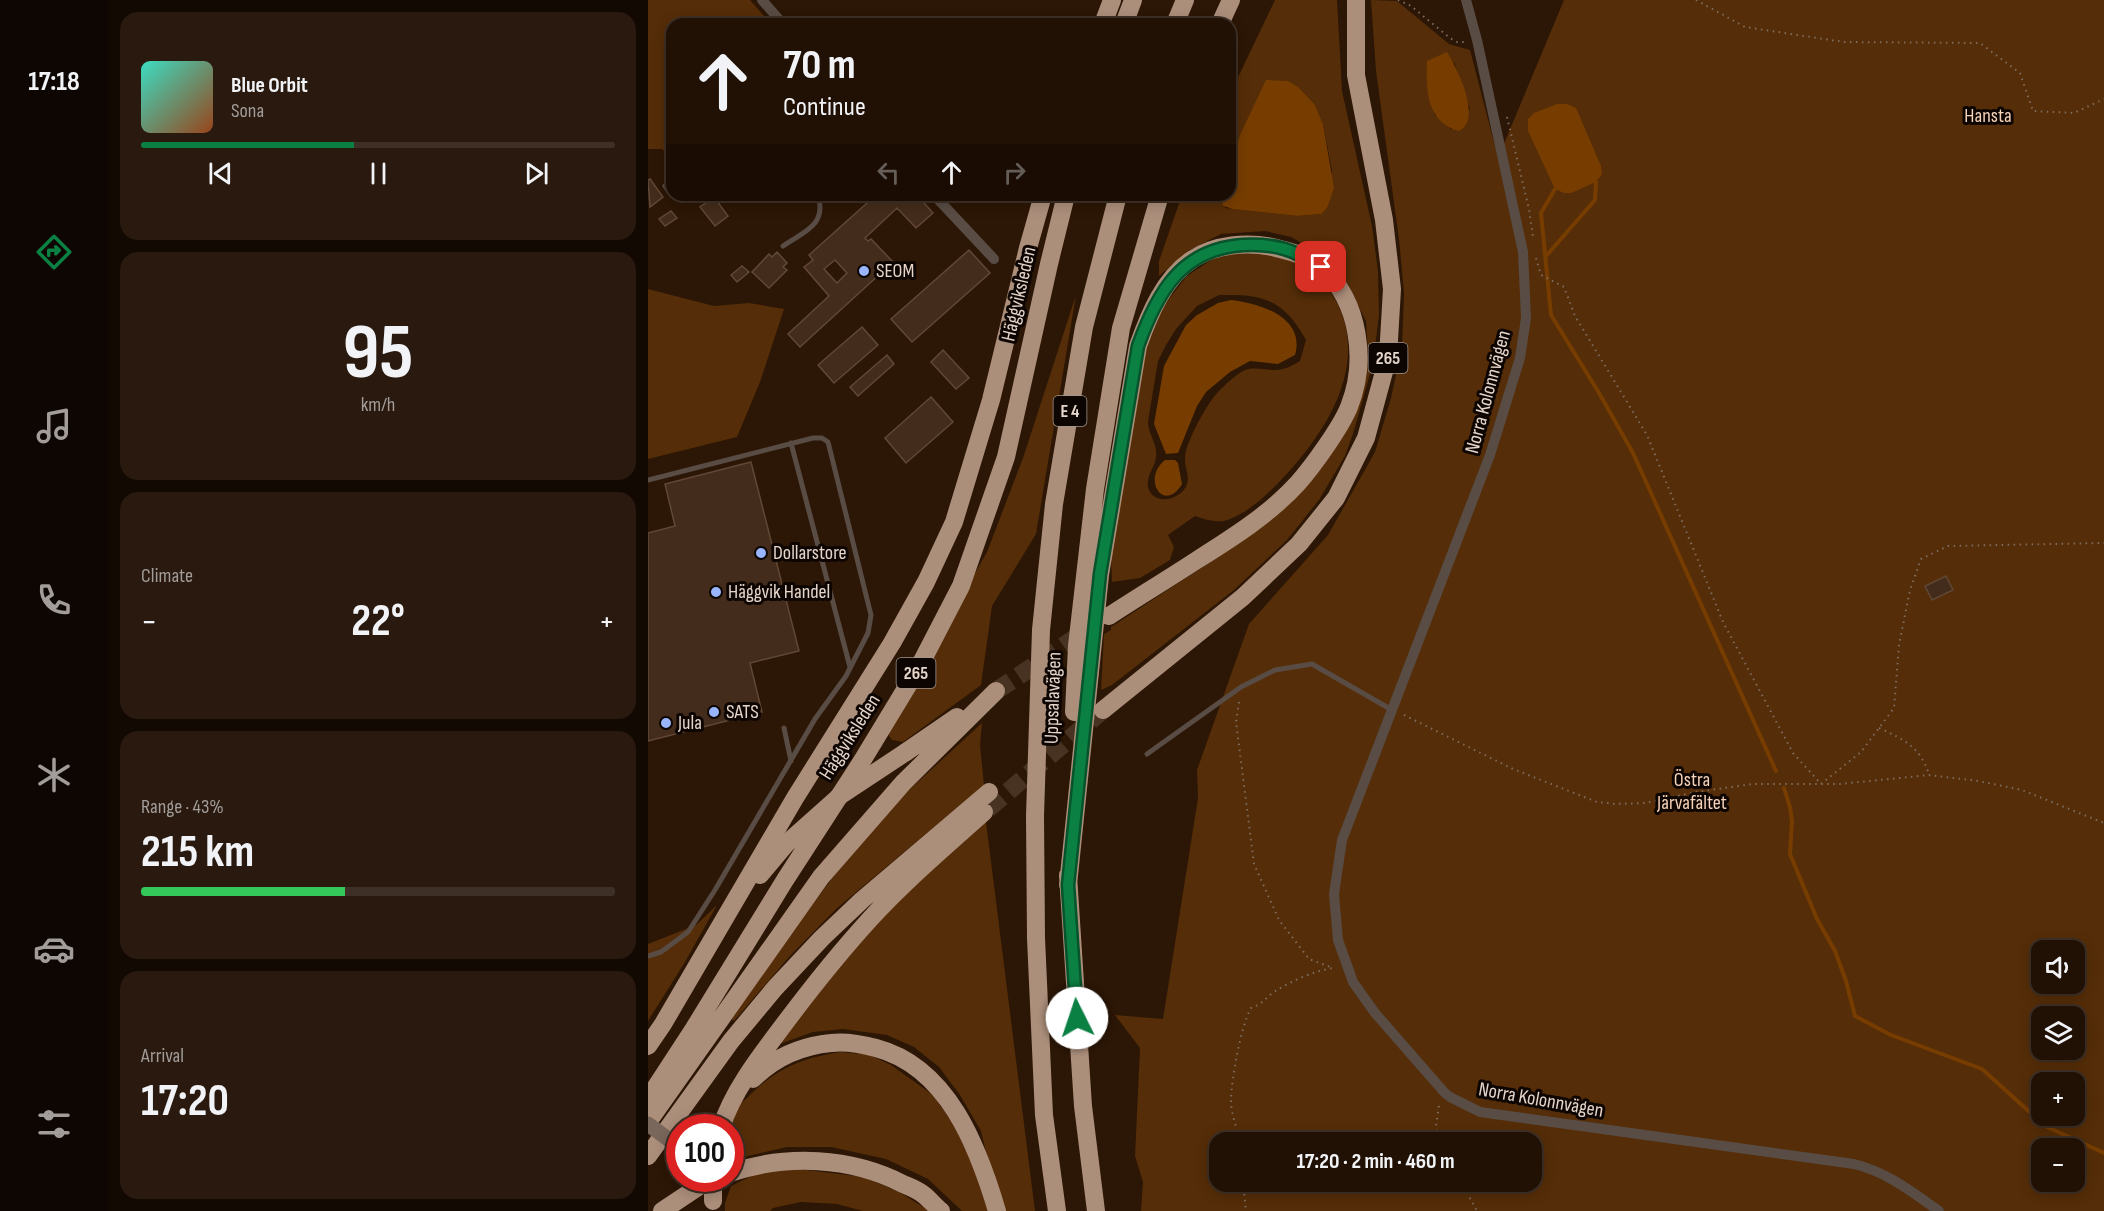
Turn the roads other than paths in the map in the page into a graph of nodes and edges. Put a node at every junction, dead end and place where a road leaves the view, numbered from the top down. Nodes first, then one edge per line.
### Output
1 (762, 0) edge
2 (1112, 0) edge
3 (1134, 0) edge
4 (1185, 0) edge
5 (1231, 0) edge
6 (1356, 0) edge
7 (1466, 0) edge
8 (778, 18) edge
9 (1105, 18) edge
10 (1126, 18) edge
11 (1178, 18) edge
12 (1223, 18) edge
13 (819, 201) edge
14 (940, 201) edge
15 (1041, 201) edge
16 (1065, 201) edge
17 (1116, 201) edge
18 (1158, 201) edge
19 (783, 246) dead end
20 (994, 259) dead end
21 (791, 443) junction
22 (648, 480) edge
23 (1109, 616) dead end
24 (850, 667) junction
25 (1103, 710) tunnel mouth
26 (1393, 710) junction
27 (784, 728) dead end
28 (1147, 754) dead end
29 (791, 761) junction
30 (1068, 885) junction
31 (729, 911) junction
32 (648, 956) edge
33 (695, 968) junction
34 (648, 1033) edge
35 (648, 1046) edge
36 (735, 1097) junction
37 (648, 1099) edge
38 (727, 1114) edge
39 (648, 1123) edge
40 (666, 1137) edge
41 (648, 1156) edge
42 (744, 1169) edge
43 (690, 1192) edge
44 (708, 1192) edge
45 (713, 1192) edge
46 (713, 1203) joint
47 (662, 1211) edge
48 (941, 1211) edge
49 (997, 1211) edge
50 (1057, 1211) edge
51 (1096, 1211) edge
52 (1939, 1211) edge

1 - 8 street
2 - 9 highway
3 - 10 highway
4 - 11 highway
5 - 12 highway
6 - 25 highway, 265
7 - 26 street, Norra Kolonnvägen
13 - 19 lane
14 - 20 street
15 - 31 highway
16 - 37 highway, Häggviksleden / 265
17 - 50 highway, Uppsalavägen / E 4
18 - 30 highway, Uppsalavägen / E 4
21 - 22 lane
21 - 24 lane
21 - 24 lane
23 - 30 highway
24 - 29 lane
26 - 28 lane
26 - 52 street, Norra Kolonnvägen
27 - 29 lane
29 - 32 lane
30 - 51 highway, Uppsalavägen / E 4
31 - 33 highway
31 - 39 highway, bridge
33 - 34 highway
33 - 35 highway
36 - 38 highway
36 - 41 highway
36 - 49 highway
39 - 40 main road, bridge
42 - 48 highway
43 - 47 highway
44 - 46 main road
45 - 46 highway, bridge

